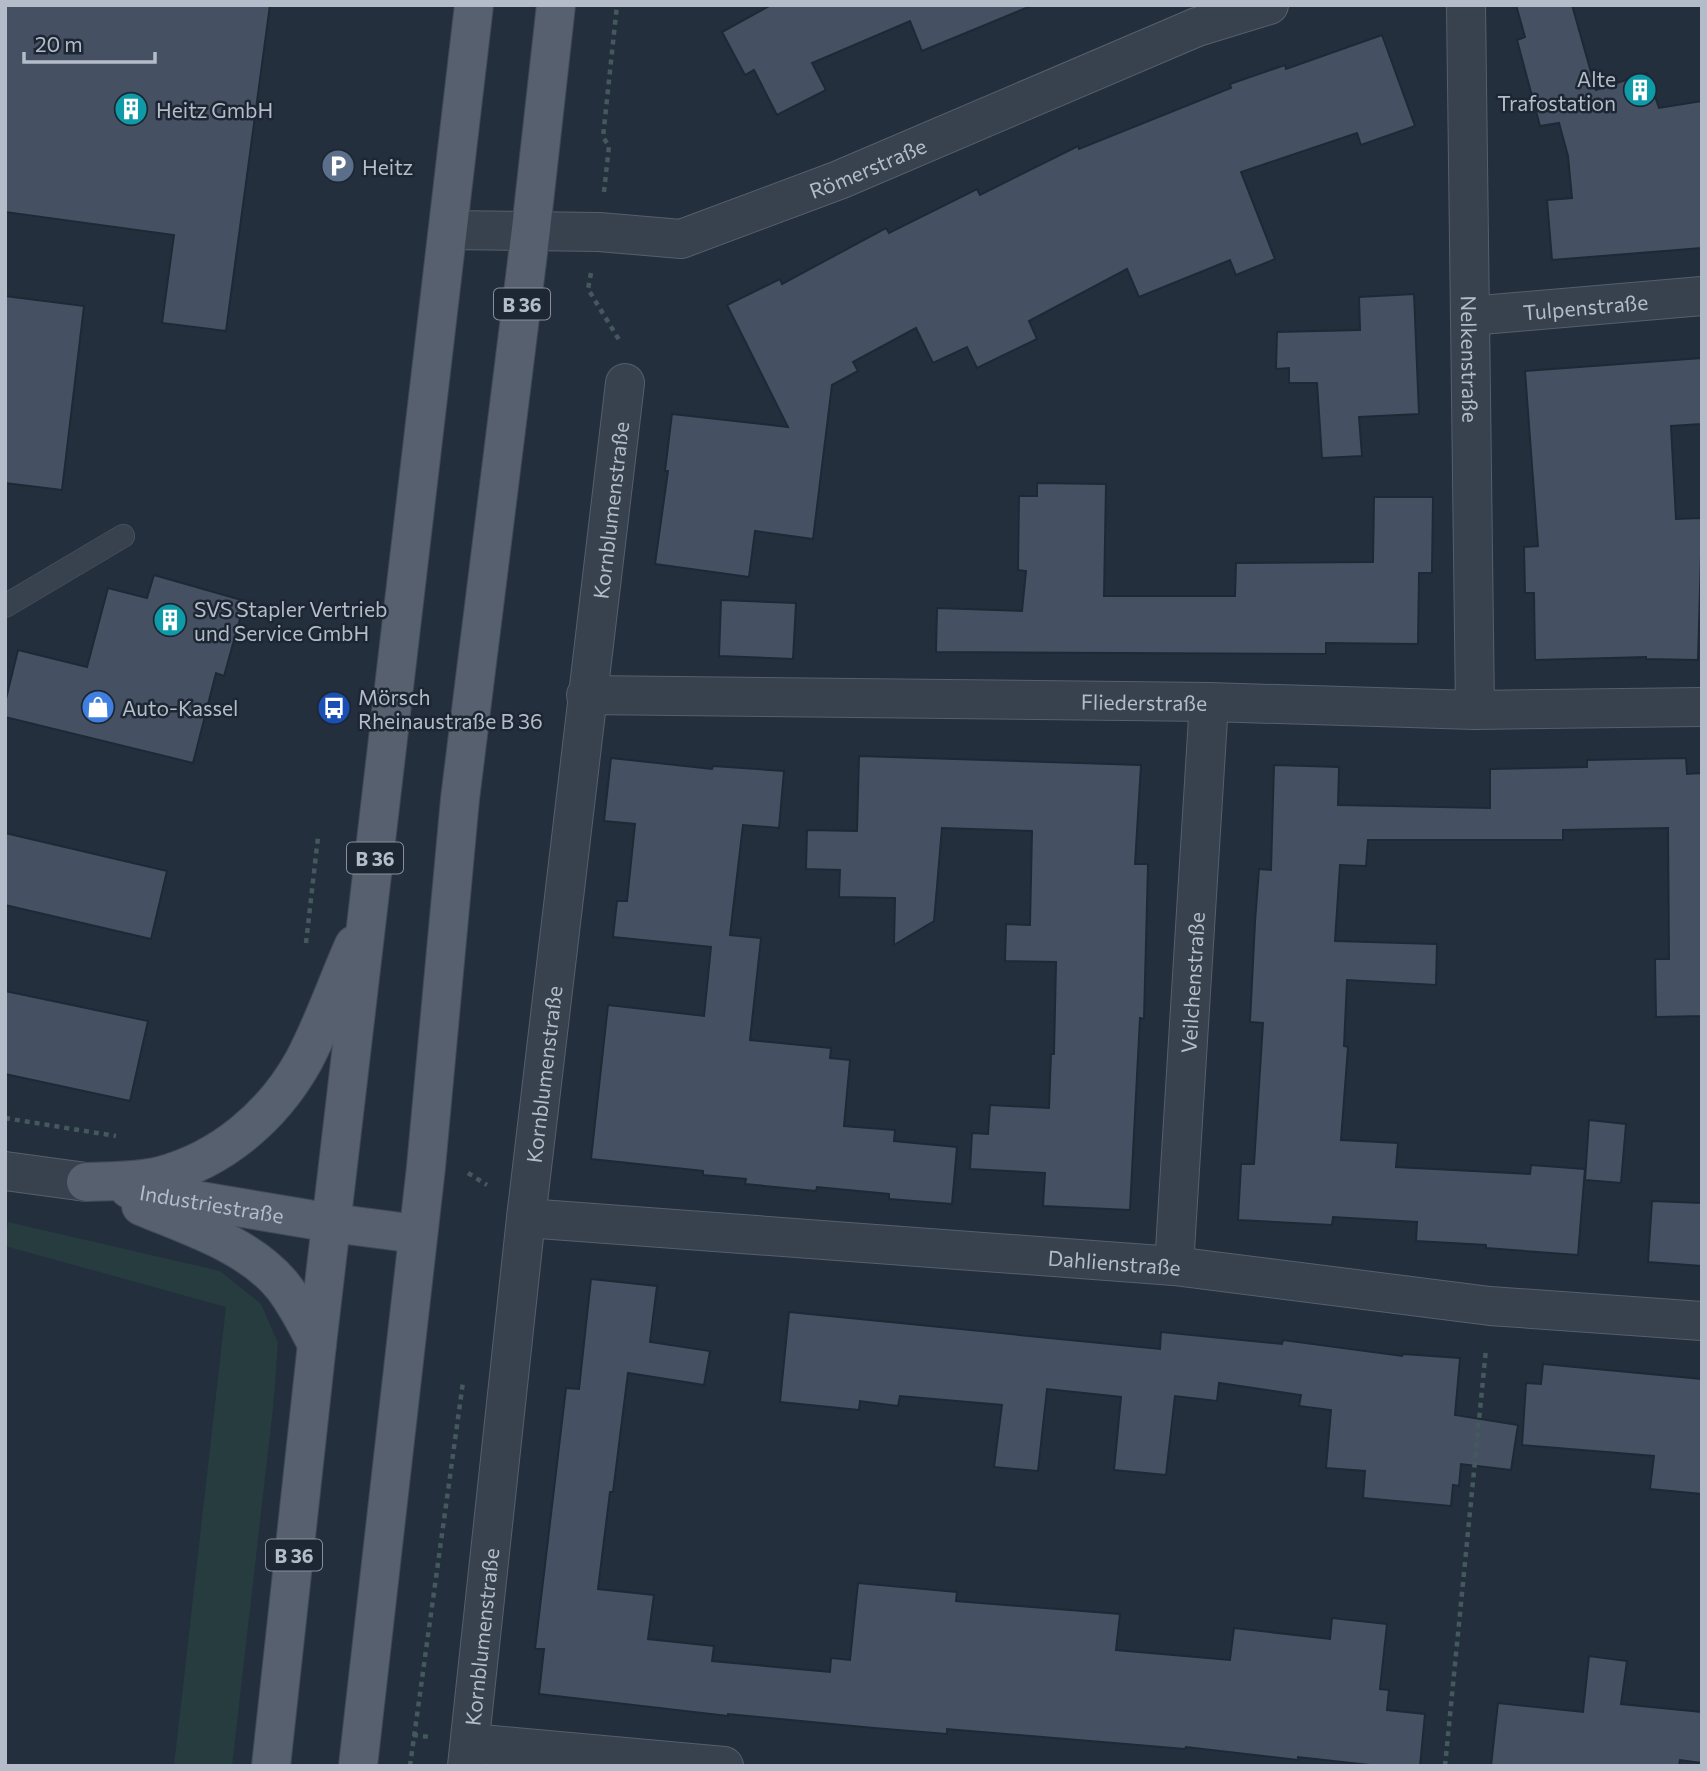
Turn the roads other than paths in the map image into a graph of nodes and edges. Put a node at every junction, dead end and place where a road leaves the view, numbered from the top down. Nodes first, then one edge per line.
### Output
1 (474, 5) edge
2 (556, 5) edge
3 (1269, 5) edge
4 (1466, 5) edge
5 (1193, 16) edge
6 (531, 229) junction
7 (449, 230) junction
8 (1702, 296) edge
9 (1470, 316) junction
10 (625, 383) road end
11 (123, 536) dead end
12 (5, 606) edge
13 (586, 695) junction
14 (1209, 702) junction
15 (1702, 707) edge
16 (1475, 710) junction
17 (370, 907) junction
18 (5, 1171) edge
19 (86, 1182) junction
20 (526, 1218) junction
21 (332, 1223) junction
22 (418, 1234) junction
23 (1174, 1266) junction
24 (1702, 1321) edge
25 (317, 1344) junction
26 (468, 1754) edge
27 (271, 1766) edge
28 (358, 1766) edge
29 (724, 1766) edge

1 - 7 main road, B 36
2 - 6 main road, B 36
3 - 5 street, Römerstraße
4 - 9 street, Nelkenstraße
5 - 6 street, Römerstraße
6 - 7 street, Römerstraße
6 - 22 main road, B 36
7 - 17 main road, B 36
8 - 9 street, Tulpenstraße
9 - 16 street, Nelkenstraße
10 - 13 street, Kornblumenstraße
11 - 12 lane
13 - 14 street, Fliederstraße
13 - 20 street, Kornblumenstraße
14 - 16 street, Fliederstraße
14 - 23 street, Veilchenstraße
15 - 16 street, Fliederstraße
17 - 19 main road
17 - 21 main road, B 36
18 - 19 street, Industriestraße
19 - 21 main road, Industriestraße
19 - 25 main road
20 - 23 street, Dahlienstraße
20 - 26 street, Kornblumenstraße
21 - 22 main road, Industriestraße
21 - 25 main road, B 36
22 - 28 main road, B 36
23 - 24 street, Dahlienstraße
25 - 27 main road, B 36
26 - 29 street

